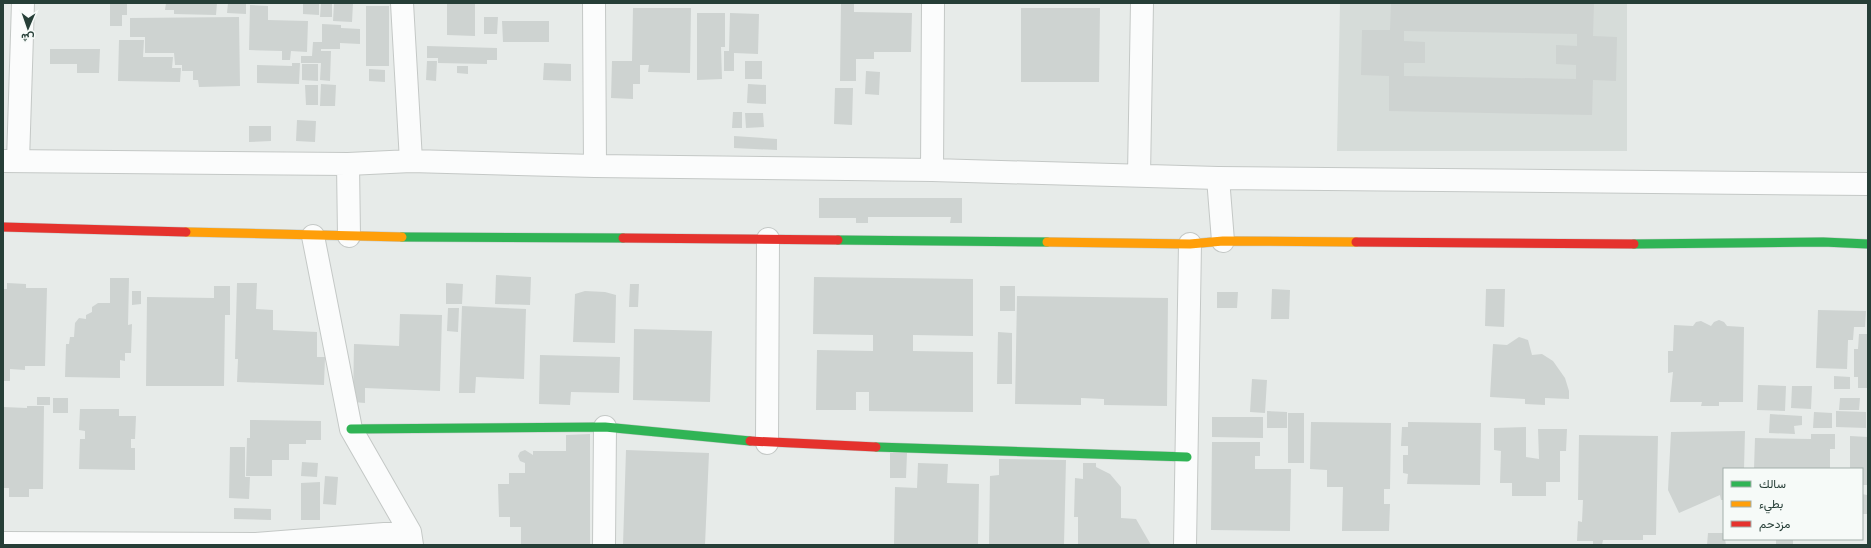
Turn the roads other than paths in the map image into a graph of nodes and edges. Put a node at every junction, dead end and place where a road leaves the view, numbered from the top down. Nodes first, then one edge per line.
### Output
1 (23, 3) edge
2 (402, 3) edge
3 (594, 3) edge
4 (933, 3) edge
5 (1142, 3) edge
6 (411, 160) junction
7 (11, 161) edge
8 (348, 164) junction
9 (595, 166) junction
10 (932, 170) junction
11 (1139, 175) junction
12 (1218, 178) junction
13 (1868, 184) edge
14 (3, 227) edge
15 (313, 236) junction
16 (349, 236) junction
17 (768, 239) junction
18 (1223, 242) junction
19 (1190, 244) junction
20 (1868, 244) edge
21 (605, 427) junction
22 (351, 429) junction
23 (767, 443) junction
24 (1187, 457) junction
25 (411, 539) edge
26 (3, 543) edge
27 (256, 545) edge
28 (604, 545) edge
29 (1185, 545) edge

1 - 7 street
2 - 6 street
3 - 9 street
4 - 10 street
5 - 11 street
6 - 8 street
6 - 9 street
7 - 8 street
8 - 16 street
9 - 10 street
10 - 11 street
11 - 12 street
12 - 13 street
12 - 18 street
14 - 15 street
15 - 16 street
15 - 22 street
16 - 17 street
17 - 19 street
17 - 23 street
18 - 19 street
18 - 20 street
19 - 24 street
21 - 22 street
21 - 23 street
21 - 28 street
22 - 25 street
23 - 24 street
24 - 29 street
25 - 27 street
26 - 27 street

